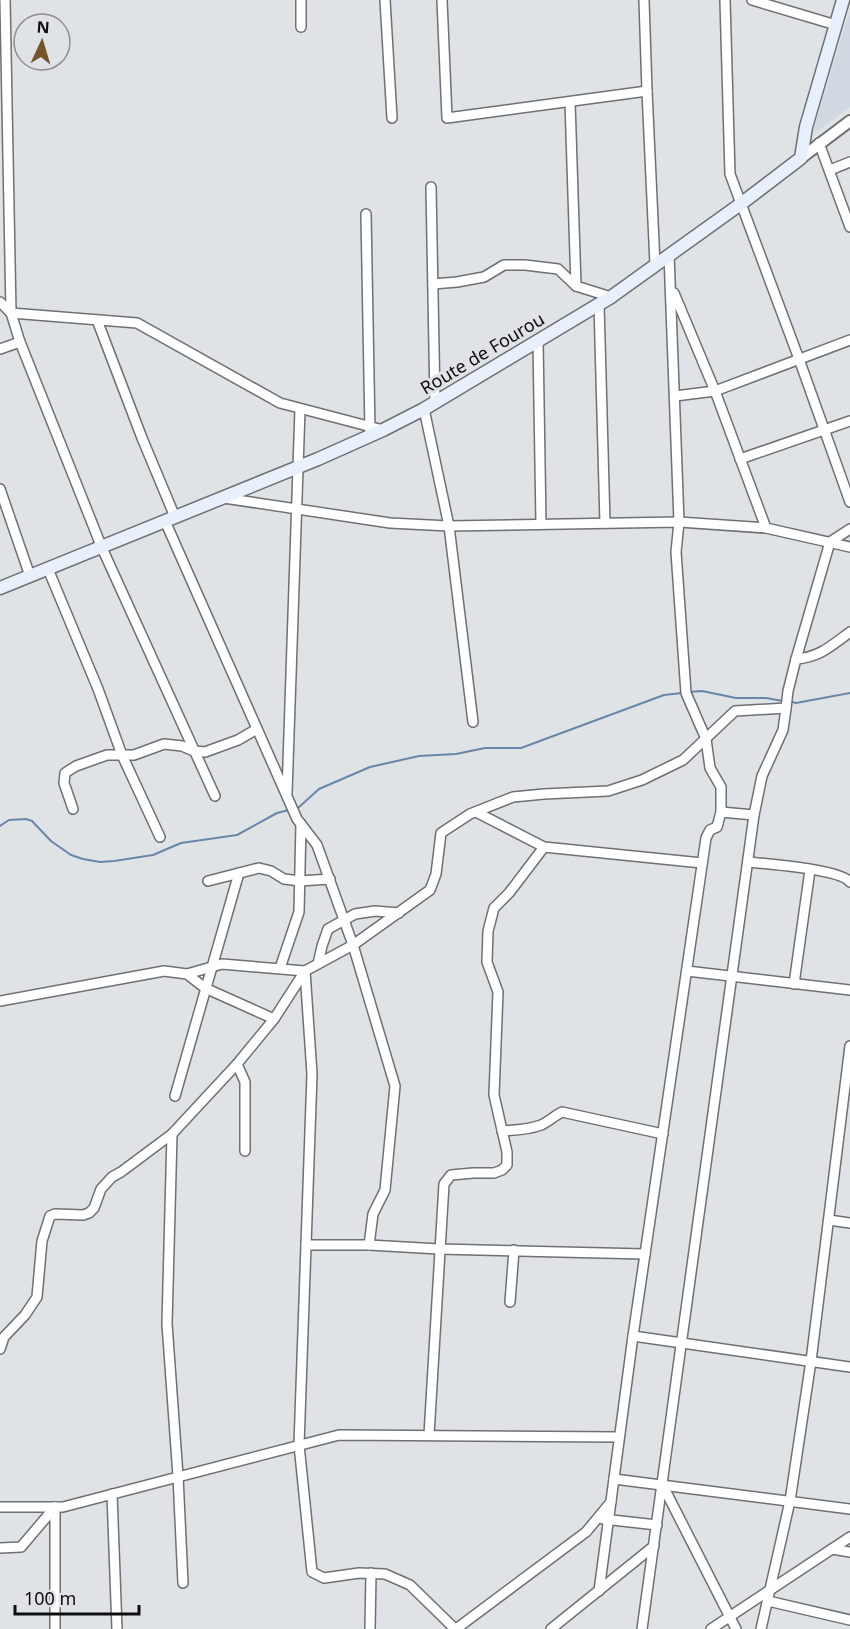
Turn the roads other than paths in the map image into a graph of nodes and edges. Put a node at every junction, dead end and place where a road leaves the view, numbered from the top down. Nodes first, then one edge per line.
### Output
1 (5, 0) edge
2 (300, 0) edge
3 (385, 0) edge
4 (442, 0) edge
5 (644, 0) edge
6 (724, 0) edge
7 (752, 0) edge
8 (843, 0) edge
9 (836, 26) junction
10 (301, 27) dead end
11 (647, 91) junction
12 (570, 102) junction
13 (392, 118) dead end
14 (850, 121) edge
15 (819, 143) junction
16 (801, 158) junction
17 (850, 162) edge
18 (830, 170) junction
19 (431, 188) dead end
20 (742, 203) junction
21 (366, 214) dead end
22 (850, 227) edge
23 (669, 254) junction
24 (656, 264) junction
25 (433, 284) junction
26 (671, 285) junction
27 (576, 286) junction
28 (611, 297) junction
29 (0, 302) edge
30 (599, 304) junction
31 (11, 313) junction
32 (97, 320) junction
33 (850, 340) edge
34 (538, 341) junction
35 (20, 342) junction
36 (0, 349) edge
37 (799, 359) junction
38 (715, 391) junction
39 (675, 396) junction
40 (430, 406) junction
41 (300, 409) junction
42 (850, 421) edge
43 (825, 430) junction
44 (370, 432) junction
45 (740, 459) junction
46 (298, 467) junction
47 (0, 489) edge
48 (222, 498) junction
49 (850, 502) edge
50 (297, 509) junction
51 (170, 519) junction
52 (679, 522) junction
53 (605, 523) junction
54 (541, 524) junction
55 (449, 526) junction
56 (766, 528) junction
57 (850, 529) edge
58 (830, 542) junction
59 (850, 547) edge
60 (102, 548) junction
61 (48, 569) junction
62 (30, 576) junction
63 (0, 588) edge
64 (850, 632) edge
65 (796, 659) junction
66 (786, 708) junction
67 (473, 722) dead end
68 (257, 729) junction
69 (706, 739) junction
70 (194, 750) junction
71 (122, 755) junction
72 (215, 796) dead end
73 (288, 801) junction
74 (73, 808) dead end
75 (476, 812) junction
76 (721, 812) junction
77 (754, 815) junction
78 (301, 824) junction
79 (159, 837) dead end
80 (544, 847) junction
81 (748, 862) junction
82 (702, 863) junction
83 (810, 870) junction
84 (239, 873) junction
85 (330, 879) junction
86 (208, 881) dead end
87 (300, 881) junction
88 (850, 882) edge
89 (399, 913) junction
90 (344, 920) junction
91 (353, 945) junction
92 (318, 964) junction
93 (211, 968) junction
94 (280, 968) junction
95 (305, 971) junction
96 (687, 971) junction
97 (187, 974) junction
98 (732, 976) junction
99 (794, 984) junction
100 (205, 988) junction
101 (850, 990) edge
102 (0, 1001) edge
103 (274, 1019) junction
104 (850, 1046) edge
105 (237, 1064) junction
106 (175, 1096) dead end
107 (502, 1131) junction
108 (172, 1134) junction
109 (663, 1134) junction
110 (245, 1151) dead end
111 (829, 1220) junction
112 (850, 1223) edge
113 (306, 1245) junction
114 (369, 1245) junction
115 (439, 1249) junction
116 (514, 1250) junction
117 (645, 1254) junction
118 (510, 1302) dead end
119 (633, 1336) junction
120 (682, 1343) junction
121 (0, 1349) edge
122 (811, 1361) junction
123 (850, 1367) edge
124 (429, 1435) junction
125 (619, 1437) junction
126 (299, 1445) junction
127 (178, 1476) junction
128 (614, 1479) junction
129 (662, 1484) junction
130 (112, 1494) junction
131 (790, 1501) junction
132 (611, 1502) junction
133 (0, 1507) edge
134 (55, 1508) junction
135 (850, 1509) edge
136 (597, 1518) junction
137 (609, 1520) junction
138 (657, 1525) junction
139 (850, 1537) edge
140 (654, 1546) junction
141 (0, 1548) edge
142 (832, 1549) junction
143 (850, 1552) edge
144 (371, 1573) junction
145 (183, 1583) dead end
146 (770, 1589) junction
147 (599, 1590) junction
148 (768, 1601) junction
149 (730, 1616) junction
150 (850, 1620) edge
151 (55, 1629) edge
152 (117, 1629) edge
153 (370, 1629) edge
154 (456, 1629) edge
155 (551, 1629) edge
156 (642, 1629) edge
157 (711, 1629) edge
158 (736, 1629) edge
159 (761, 1629) edge

1 - 31 street
2 - 10 street
3 - 13 street
4 - 12 street
5 - 11 street
6 - 20 street
7 - 9 street
8 - 9 main road
9 - 16 main road
11 - 12 street
11 - 24 street
12 - 27 street
14 - 15 street
15 - 16 street
15 - 18 street
16 - 20 main road, Route de Fourou
17 - 18 street
18 - 22 street
19 - 25 street
20 - 23 main road, Route de Fourou
20 - 37 street
21 - 44 street
23 - 24 main road, Route de Fourou
23 - 26 street
24 - 28 main road, Route de Fourou
25 - 27 street
25 - 40 street
26 - 38 street
26 - 39 street
27 - 28 street
28 - 30 main road, Route de Fourou
29 - 31 street
30 - 34 main road, Route de Fourou
30 - 53 street
31 - 32 street
31 - 35 street
32 - 41 street
32 - 51 street
33 - 37 street
34 - 40 main road, Route de Fourou
34 - 54 street
35 - 36 street
35 - 60 street
37 - 38 street
37 - 43 street
38 - 39 street
38 - 45 street
39 - 52 street
40 - 44 main road, Route de Fourou
40 - 55 street
41 - 44 street
41 - 46 street
42 - 43 street
43 - 45 street
43 - 49 street
44 - 46 main road, Route de Fourou
45 - 56 street
46 - 48 main road, Route de Fourou
46 - 50 street
47 - 62 street
48 - 50 street
48 - 51 main road, Route de Fourou
50 - 55 street
50 - 73 street
51 - 60 main road, Route de Fourou
51 - 68 street
52 - 53 street
52 - 56 street
52 - 69 street
53 - 54 street
54 - 55 street
55 - 67 street
56 - 58 street
57 - 58 street
58 - 59 street
58 - 65 street
60 - 61 main road, Route de Fourou
60 - 70 street
61 - 62 main road, Route de Fourou
61 - 71 street
62 - 63 main road, Route de Fourou
64 - 65 street
65 - 66 street
66 - 69 street
66 - 77 street
68 - 70 street
68 - 73 street
69 - 75 street
69 - 76 street
70 - 71 street
70 - 72 street
71 - 74 street
71 - 79 street
73 - 78 street
75 - 80 street
75 - 89 street
76 - 77 street
76 - 82 street
77 - 81 street
78 - 85 street
78 - 87 street
80 - 82 street
80 - 107 street
81 - 83 street
81 - 98 street
82 - 96 street
83 - 88 street
83 - 99 street
84 - 86 street
84 - 87 street
84 - 93 street
85 - 87 street
85 - 90 street
87 - 94 street
89 - 90 street
89 - 91 street
90 - 91 street
90 - 92 street
91 - 92 street
91 - 114 street
92 - 95 street
93 - 94 street
93 - 97 street
93 - 100 street
94 - 95 street
95 - 103 street
95 - 113 street
96 - 98 street
96 - 109 street
97 - 100 street
97 - 102 street
98 - 99 street
98 - 120 street
99 - 101 street
100 - 103 street
100 - 106 street
103 - 105 street
104 - 111 street
105 - 108 street
105 - 110 street
107 - 109 street
107 - 115 street
108 - 121 street
108 - 127 street
109 - 117 street
111 - 112 street
111 - 122 street
113 - 114 street
113 - 126 street
114 - 115 street
115 - 116 street
115 - 124 street
116 - 117 street
116 - 118 street
117 - 119 street
119 - 120 street
119 - 125 street
120 - 122 street
120 - 129 street
122 - 123 street
122 - 131 street
124 - 125 street
124 - 126 street
125 - 128 street
126 - 127 street
126 - 144 street
127 - 130 street
127 - 145 street
128 - 129 street
128 - 132 street
129 - 131 street
129 - 138 street
129 - 149 street
130 - 134 street
130 - 152 street
131 - 135 street
131 - 146 street
132 - 136 street
132 - 137 street
133 - 134 street
134 - 141 street
134 - 151 street
136 - 137 street
136 - 154 street
137 - 138 street
137 - 147 street
138 - 140 street
139 - 142 street
140 - 147 street
140 - 156 street
142 - 143 street
142 - 146 street
144 - 153 street
144 - 154 street
146 - 148 street
146 - 149 street
147 - 155 street
148 - 150 street
148 - 159 street
149 - 157 street
149 - 158 street

